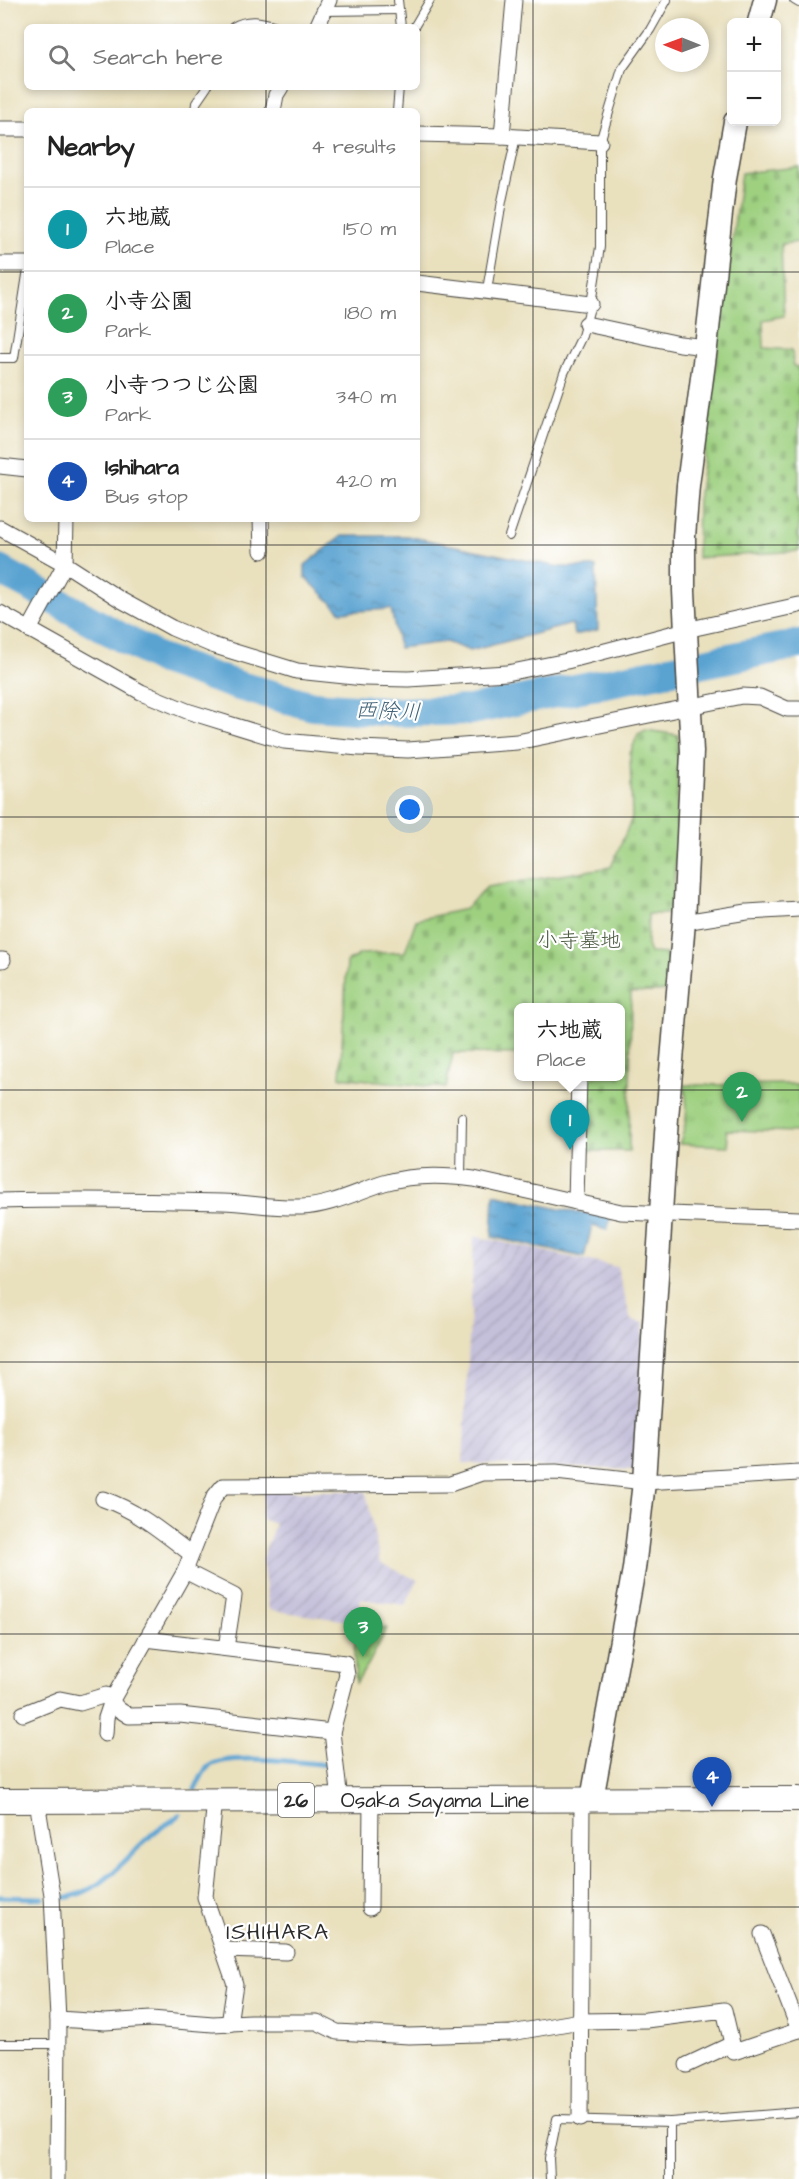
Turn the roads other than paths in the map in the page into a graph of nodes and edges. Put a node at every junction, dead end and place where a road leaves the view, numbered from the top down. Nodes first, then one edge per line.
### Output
1 (398, 0) edge
2 (430, 0) edge
3 (514, 0) edge
4 (668, 0) edge
5 (765, 0) edge
6 (794, 0) edge
7 (799, 3) edge
8 (327, 6) edge
9 (398, 10) junction
10 (760, 18) edge
11 (238, 24) edge
12 (268, 24) edge
13 (318, 24) edge
14 (400, 24) edge
15 (416, 24) edge
16 (205, 90) edge
17 (279, 90) edge
18 (399, 90) edge
19 (195, 108) edge
20 (274, 108) edge
21 (397, 108) edge
22 (734, 126) edge
23 (0, 129) edge
24 (24, 129) edge
25 (420, 134) edge
26 (509, 136) junction
27 (600, 142) junction
28 (0, 264) edge
29 (24, 264) edge
30 (420, 283) edge
31 (487, 290) junction
32 (24, 294) edge
33 (591, 304) junction
34 (586, 324) junction
35 (706, 347) junction
36 (0, 358) edge
37 (0, 466) edge
38 (24, 469) edge
39 (66, 522) edge
40 (261, 522) edge
41 (0, 528) edge
42 (509, 536) dead end
43 (262, 551) dead end
44 (63, 568) junction
45 (799, 605) edge
46 (0, 613) edge
47 (32, 625) junction
48 (686, 636) junction
49 (689, 698) junction
50 (799, 709) edge
51 (799, 909) edge
52 (684, 922) junction
53 (579, 1081) edge
54 (462, 1117) dead end
55 (461, 1177) junction
56 (0, 1201) edge
57 (576, 1202) junction
58 (660, 1215) junction
59 (799, 1219) edge
60 (799, 1473) edge
61 (644, 1482) junction
62 (103, 1499) dead end
63 (191, 1554) junction
64 (185, 1571) junction
65 (146, 1639) junction
66 (226, 1647) junction
67 (112, 1700) junction
68 (23, 1714) dead end
69 (332, 1731) junction
70 (105, 1734) dead end
71 (371, 1799) junction
72 (587, 1799) junction
73 (799, 1799) edge
74 (215, 1800) junction
75 (340, 1800) junction
76 (0, 1801) edge
77 (37, 1801) junction
78 (370, 1908) dead end
79 (762, 1934) dead end
80 (223, 1950) junction
81 (286, 1952) dead end
82 (58, 2019) junction
83 (580, 2021) junction
84 (229, 2024) junction
85 (799, 2030) edge
86 (0, 2044) edge
87 (57, 2044) junction
88 (732, 2044) junction
89 (687, 2065) dead end
90 (799, 2112) edge
91 (580, 2119) junction
92 (670, 2122) junction
93 (57, 2179) edge
94 (550, 2179) edge
95 (670, 2179) edge

1 - 9 lane
2 - 15 lane
3 - 26 street
4 - 27 lane
5 - 10 street
6 - 7 lane
8 - 9 lane
8 - 13 street
9 - 14 lane
11 - 12 lane
16 - 19 lane
17 - 20 street
18 - 21 lane
22 - 35 street
23 - 24 street
25 - 26 street
26 - 27 street
26 - 31 lane
27 - 33 lane
28 - 29 street
30 - 31 street
31 - 33 street
32 - 36 lane
33 - 34 lane
34 - 35 street
34 - 42 lane
35 - 48 street
37 - 38 street
39 - 44 street
40 - 43 street
41 - 44 street
44 - 47 street
44 - 48 street
45 - 48 street
46 - 47 street
47 - 49 street
48 - 49 street
49 - 50 street
49 - 52 street
51 - 52 street
52 - 58 street
53 - 57 street
54 - 55 lane
55 - 56 street
55 - 57 street
57 - 58 street
58 - 59 street
58 - 61 street
60 - 61 street
61 - 63 street
61 - 72 street
62 - 63 street
63 - 64 street
64 - 65 street
64 - 66 street
65 - 66 street
65 - 67 street
66 - 69 street
67 - 68 street
67 - 69 street
67 - 70 street
69 - 75 street
71 - 72 main road, Osaka Sayama Line / 26
71 - 75 main road, Osaka Sayama Line / 26
71 - 78 street
72 - 73 main road, Osaka Sayama Line / 26
72 - 83 street
74 - 75 main road, Osaka Sayama Line / 26
74 - 77 main road, Osaka Sayama Line / 26
74 - 80 street
76 - 77 main road, Osaka Sayama Line / 26
77 - 82 street
79 - 85 street
80 - 81 street
80 - 84 street
82 - 84 street
82 - 87 street
83 - 84 street
83 - 88 street
83 - 91 street
85 - 88 street
86 - 87 lane
87 - 93 street
88 - 89 street
90 - 92 lane
91 - 92 lane
91 - 94 lane
92 - 95 lane

